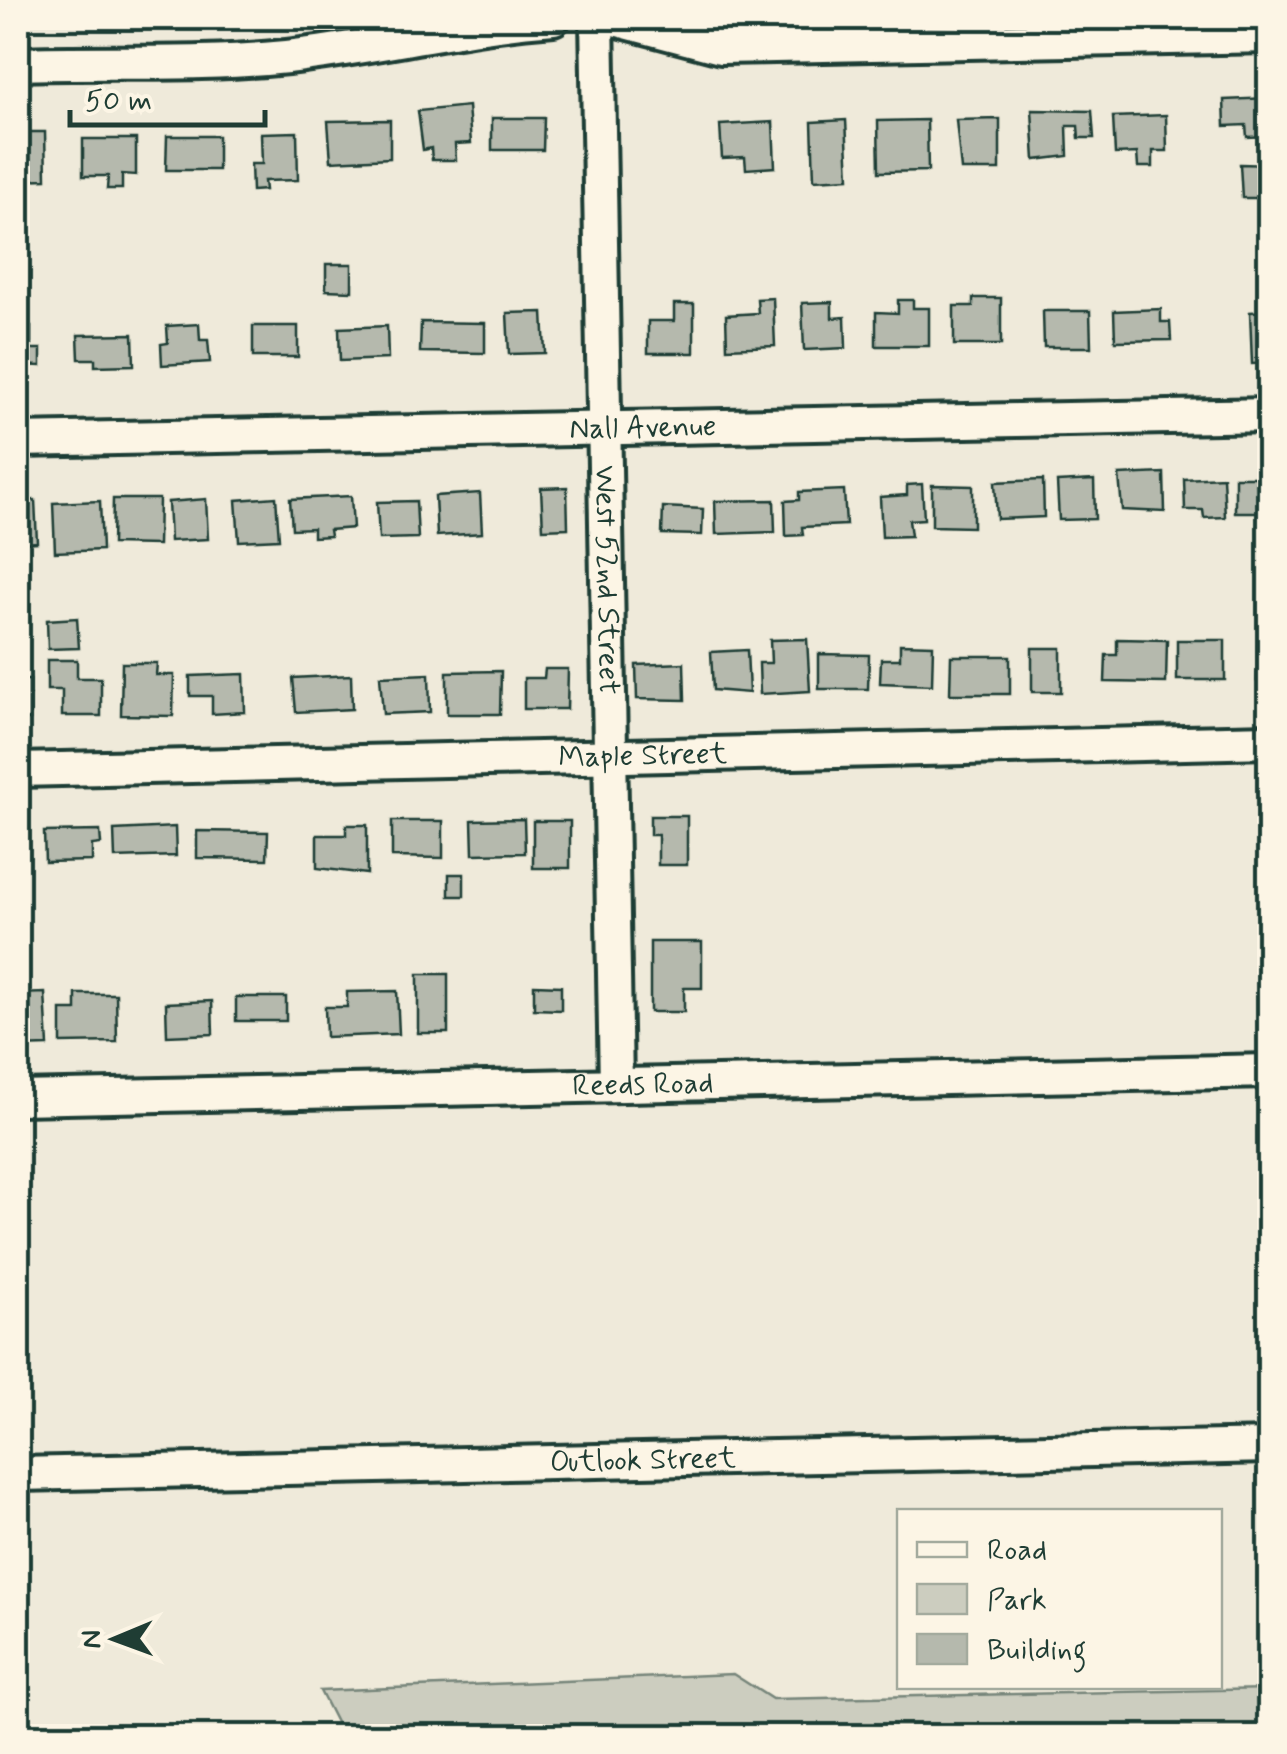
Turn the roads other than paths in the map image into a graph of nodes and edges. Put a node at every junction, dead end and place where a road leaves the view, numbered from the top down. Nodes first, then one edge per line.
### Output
1 (553, 18) edge
2 (597, 18) edge
3 (611, 18) edge
4 (1270, 36) edge
5 (18, 64) edge
6 (1270, 415) edge
7 (606, 430) junction
8 (18, 440) edge
9 (1270, 742) edge
10 (609, 757) junction
11 (18, 770) edge
12 (1270, 1071) edge
13 (616, 1085) junction
14 (18, 1098) edge
15 (1270, 1446) edge
16 (18, 1474) edge

1 - 5 street
2 - 7 street, West 52nd Street
3 - 4 street
6 - 7 street, Nall Avenue
7 - 8 street, Nall Avenue
7 - 10 street, West 52nd Street
9 - 10 street, Maple Street
10 - 11 street, Maple Street
10 - 13 street, West 52nd Street
12 - 13 street, Reeds Road
13 - 14 street, Reeds Road
15 - 16 street, Outlook Street

